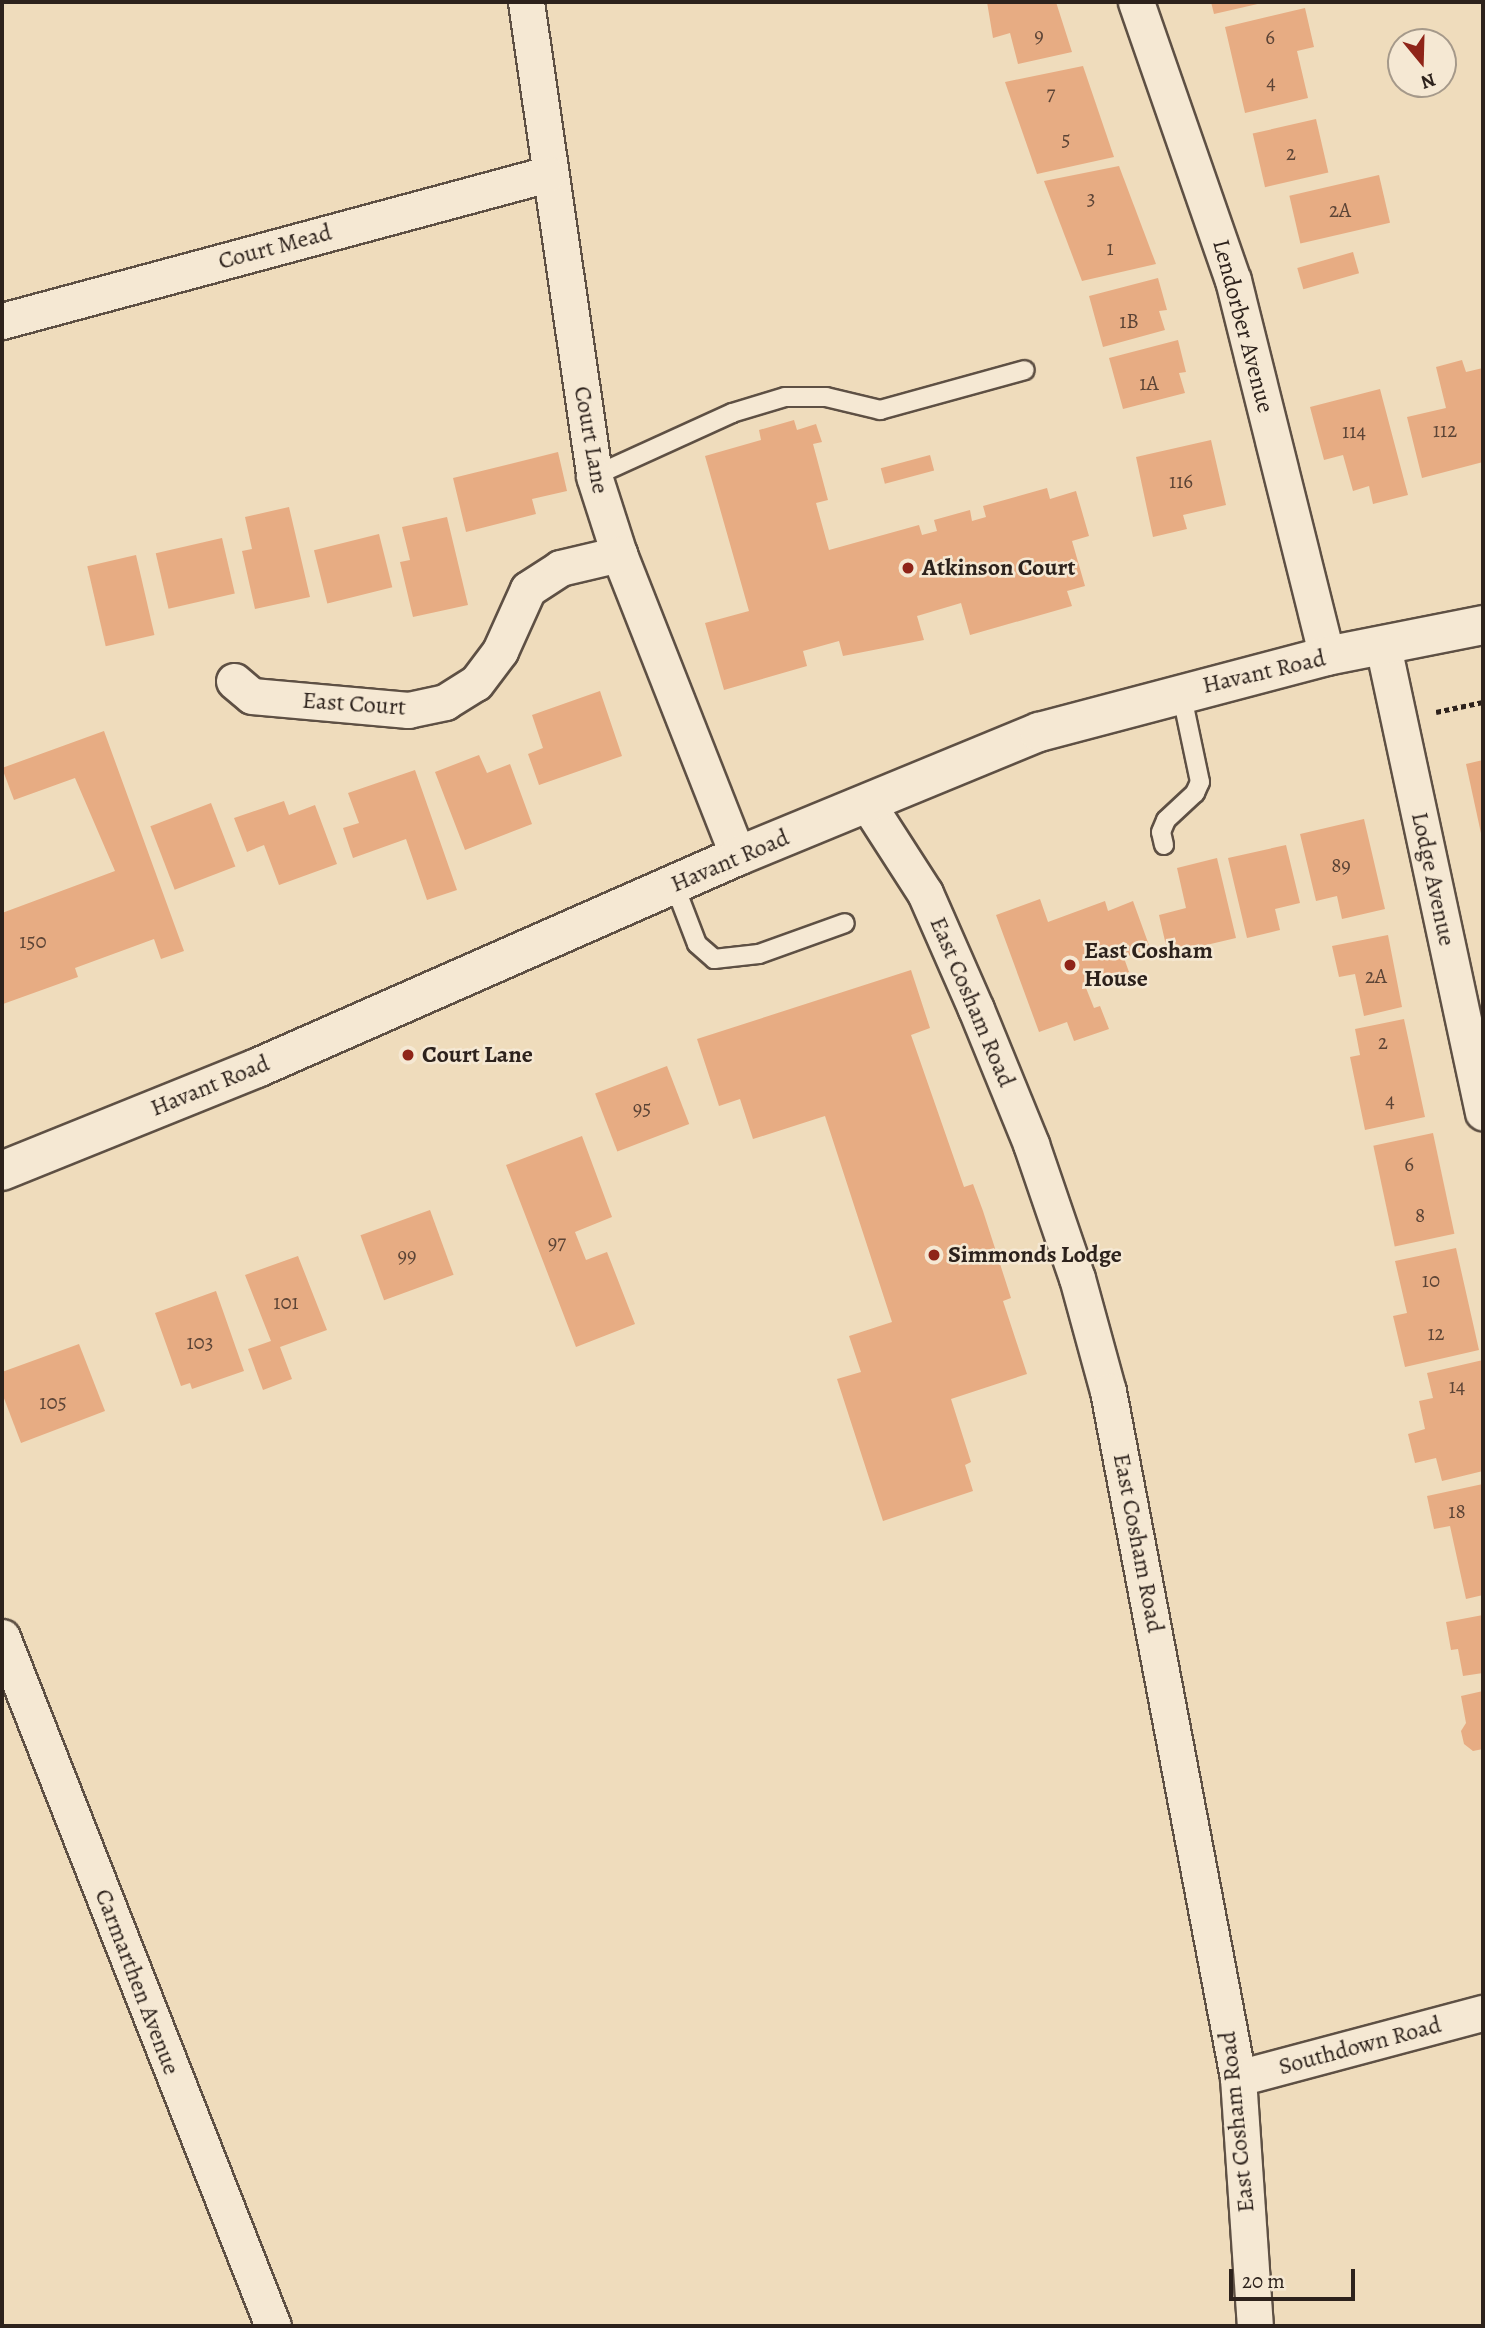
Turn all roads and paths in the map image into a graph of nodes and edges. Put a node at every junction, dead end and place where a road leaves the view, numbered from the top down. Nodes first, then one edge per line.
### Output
1 (526, 2) edge
2 (1136, 2) edge
3 (548, 174) junction
4 (2, 321) edge
5 (1025, 370) dead end
6 (594, 476) junction
7 (619, 554) junction
8 (1483, 625) edge
9 (1382, 646) junction
10 (1327, 656) junction
11 (234, 681) dead end
12 (1181, 692) junction
13 (1483, 702) edge
14 (1399, 719) junction
15 (867, 803) junction
16 (1164, 845) dead end
17 (738, 856) junction
18 (674, 884) junction
19 (845, 923) dead end
20 (1483, 1112) edge
21 (2, 1171) edge
22 (4, 1648) edge
23 (1483, 2013) edge
24 (1238, 2078) junction
25 (273, 2326) edge
26 (1255, 2326) edge

1 - 3 street, Court Lane
2 - 10 street, Lendorber Avenue
3 - 4 street, Court Mead
3 - 6 street, Court Lane
5 - 6 lane
6 - 7 street, Court Lane
7 - 11 street, East Court
7 - 17 street, Court Lane
8 - 9 street, Havant Road
9 - 10 street, Havant Road
9 - 14 street, Lodge Avenue
10 - 12 street, Havant Road
12 - 15 street, Havant Road
12 - 16 lane
13 - 14 path
14 - 20 street, Lodge Avenue
15 - 17 street, Havant Road
15 - 24 street, East Cosham Road
17 - 18 street, Havant Road
18 - 19 lane
18 - 21 street, Havant Road
22 - 25 street, Carmarthen Avenue
23 - 24 street, Southdown Road
24 - 26 street, East Cosham Road

